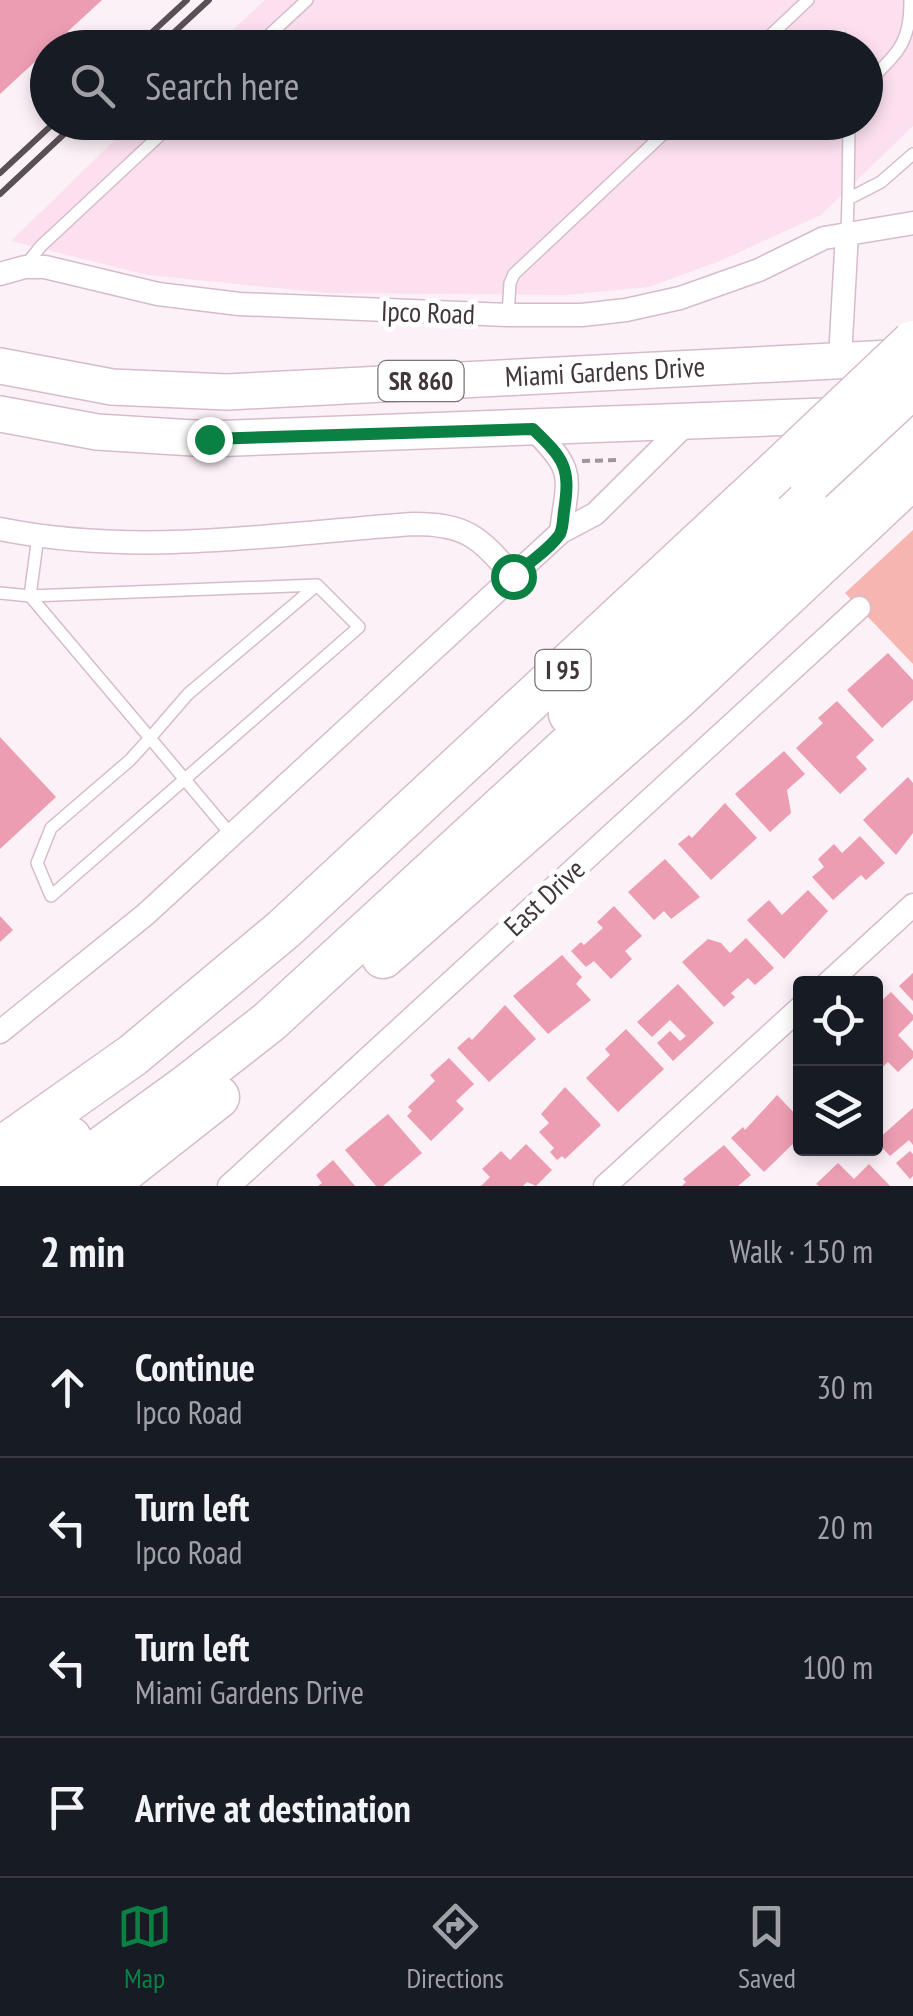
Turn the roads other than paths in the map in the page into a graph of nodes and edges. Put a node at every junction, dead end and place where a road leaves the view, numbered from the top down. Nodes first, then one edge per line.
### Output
1 (306, 0) edge
2 (808, 0) edge
3 (910, 0) edge
4 (274, 30) edge
5 (776, 30) edge
6 (883, 66) edge
7 (155, 140) edge
8 (657, 140) edge
9 (849, 140) edge
10 (913, 154) edge
11 (848, 199) junction
12 (913, 223) edge
13 (847, 233) junction
14 (24, 267) junction
15 (0, 274) edge
16 (508, 315) junction
17 (913, 342) edge
18 (913, 357) edge
19 (840, 358) junction
20 (2, 366) edge
21 (913, 386) edge
22 (913, 412) edge
23 (0, 414) edge
24 (688, 422) junction
25 (533, 429) junction
26 (913, 430) edge
27 (913, 448) edge
28 (885, 478) edge
29 (0, 529) edge
30 (561, 532) junction
31 (38, 536) junction
32 (513, 576) junction
33 (317, 585) junction
34 (0, 593) edge
35 (30, 596) junction
36 (859, 608) dead end
37 (609, 670) junction
38 (150, 738) junction
39 (184, 778) junction
40 (233, 837) junction
41 (362, 858) junction
42 (913, 905) edge
43 (836, 976) edge
44 (793, 1014) edge
45 (0, 1032) edge
46 (0, 1149) edge
47 (0, 1185) edge
48 (49, 1186) edge
49 (104, 1186) edge
50 (229, 1186) edge
51 (605, 1186) edge

1 - 4 lane
2 - 5 lane
3 - 6 lane
7 - 14 lane
8 - 16 lane
9 - 11 lane
10 - 11 lane
11 - 13 lane
12 - 13 street, Ipco Road
13 - 16 street, Ipco Road
13 - 19 street
14 - 15 street, Ipco Road
14 - 16 street, Ipco Road
17 - 41 highway, I 95, bridge
18 - 19 main road, Miami Gardens Drive / SR 860
19 - 20 main road, Miami Gardens Drive / SR 860
21 - 37 highway, bridge
22 - 24 main road, Miami Gardens Drive / SR 860
23 - 25 main road, Miami Gardens Drive / SR 860
24 - 25 main road, Miami Gardens Drive / SR 860
24 - 30 street
25 - 30 street
26 - 28 highway
27 - 28 highway
28 - 48 highway
28 - 49 highway
29 - 31 street
30 - 32 street
31 - 32 street
31 - 35 lane
32 - 40 street
33 - 35 lane
33 - 38 lane
33 - 39 lane
34 - 35 lane
35 - 38 lane
36 - 50 street, East Drive
37 - 41 highway
37 - 47 highway
38 - 39 lane
38 - 39 lane
39 - 40 lane
40 - 45 street
41 - 46 highway, I 95
42 - 43 street
44 - 51 street

